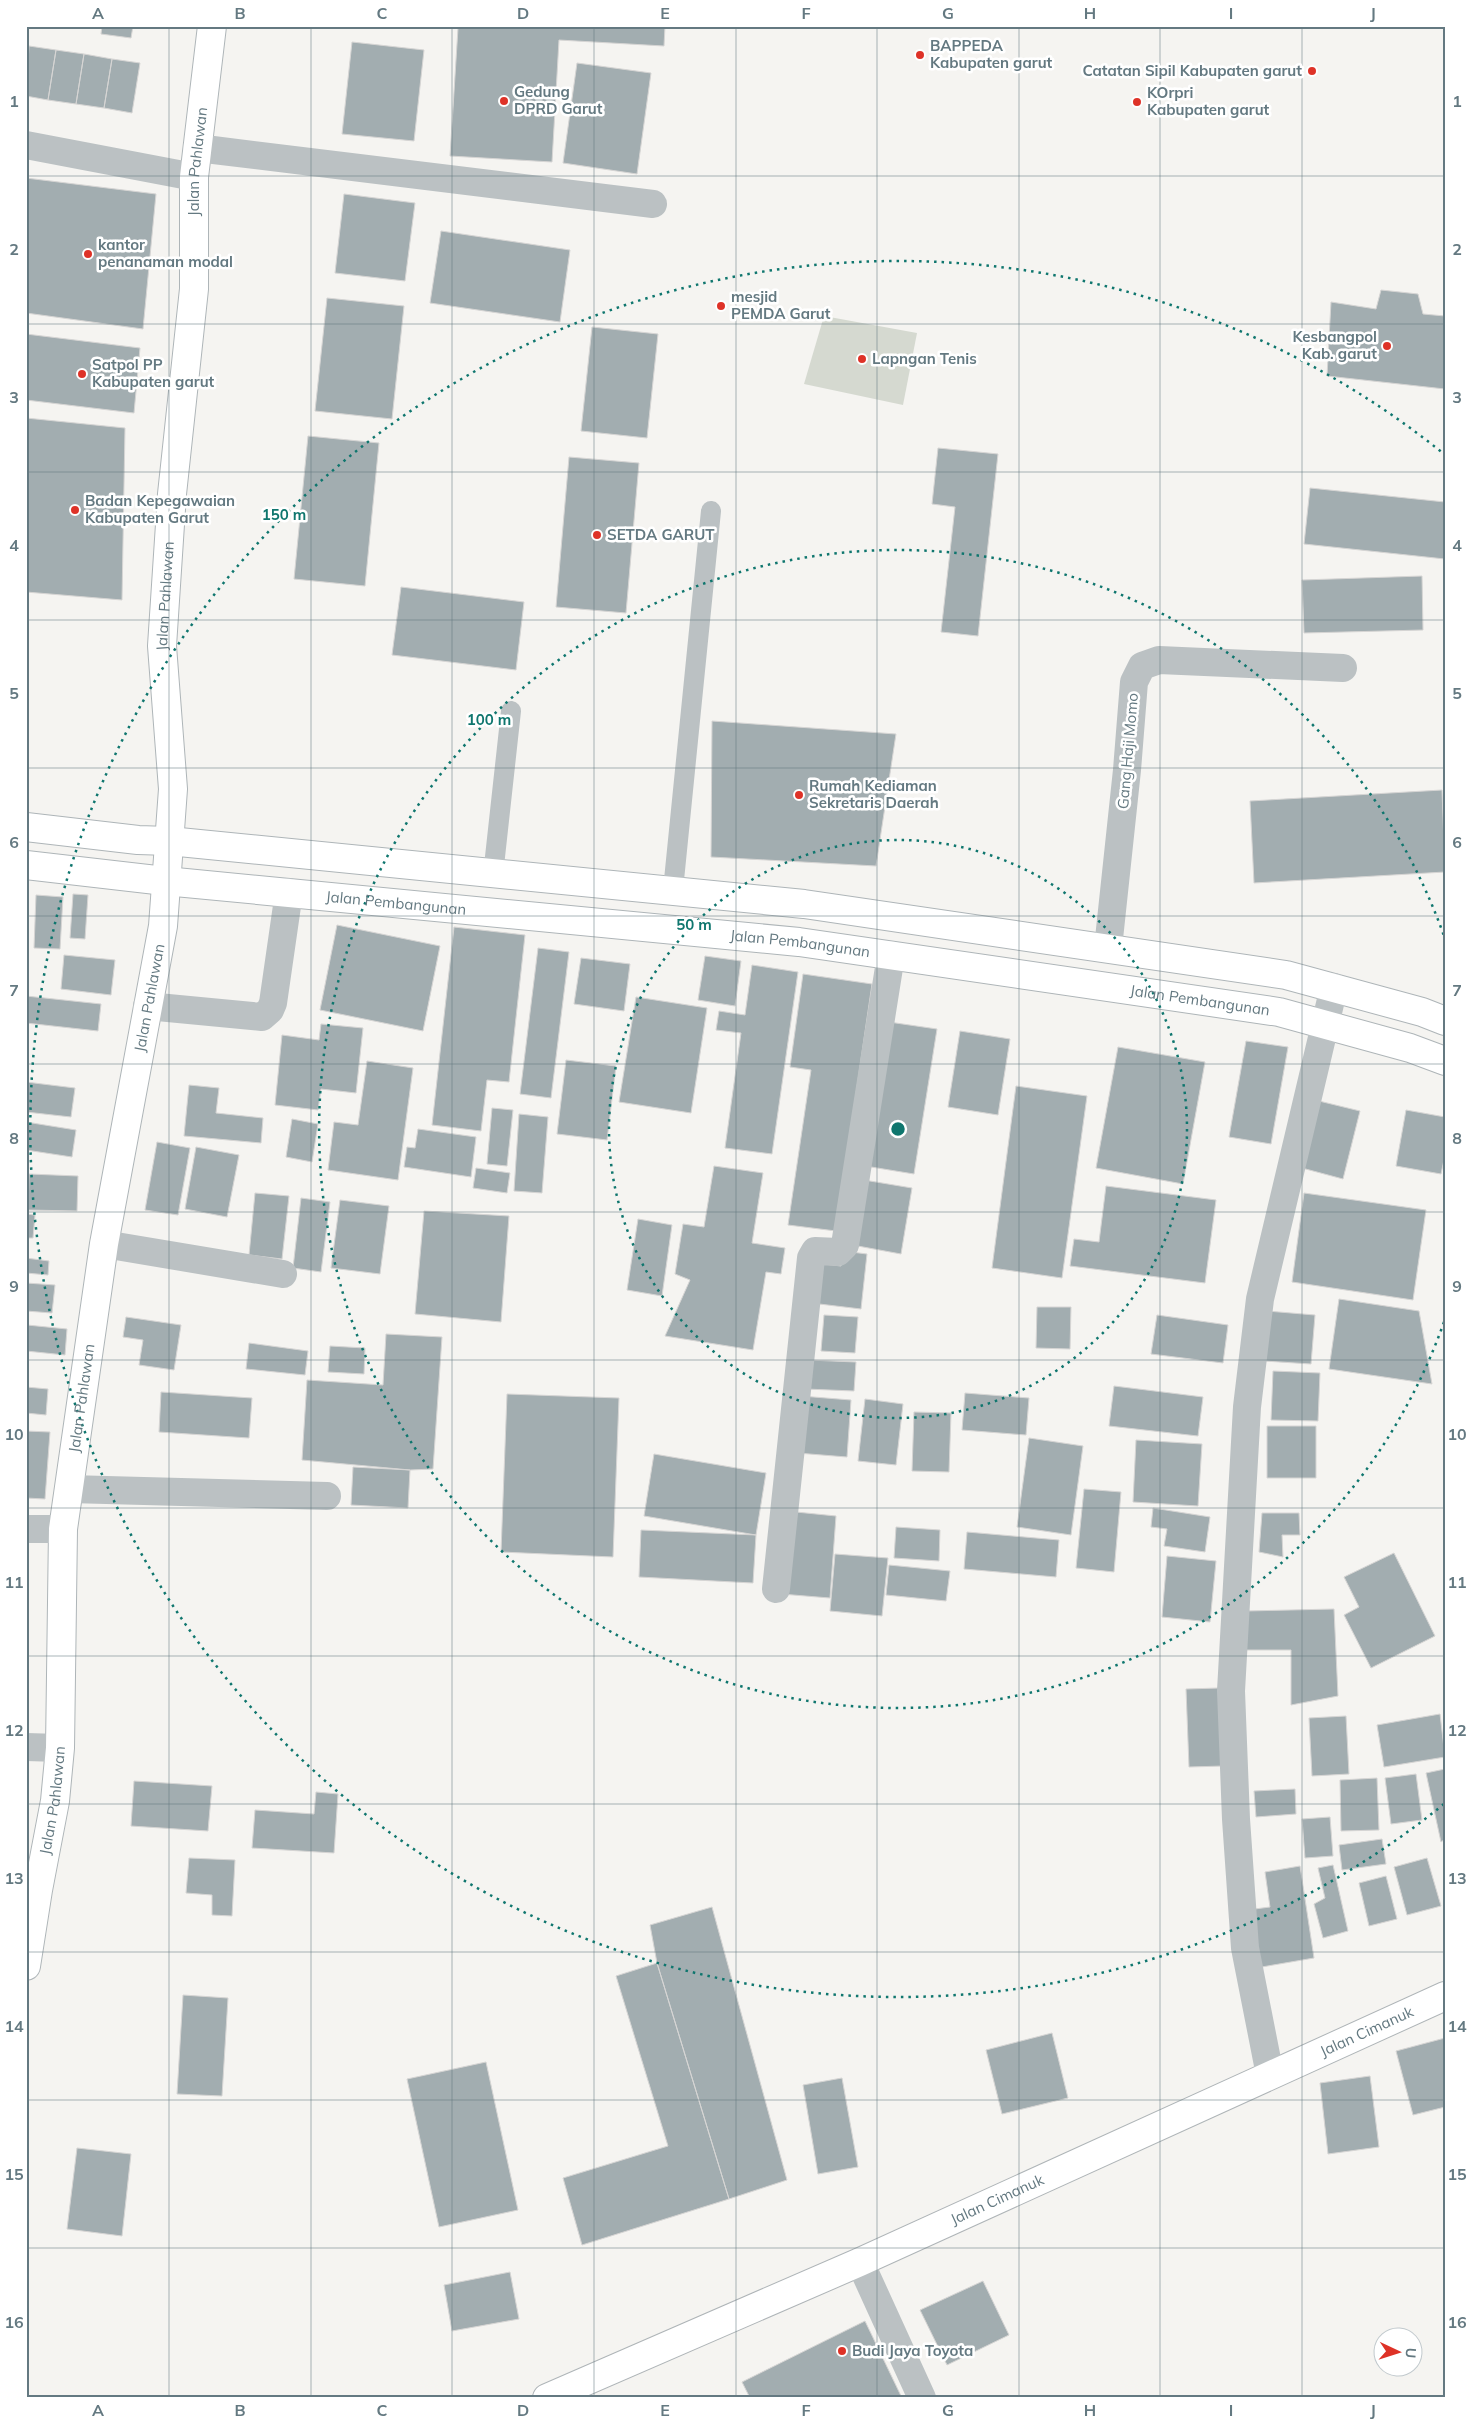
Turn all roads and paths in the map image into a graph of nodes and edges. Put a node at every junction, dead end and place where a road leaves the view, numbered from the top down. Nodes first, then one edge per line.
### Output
1 (212, 26) edge
2 (26, 146) edge
3 (197, 148) junction
4 (194, 177) junction
5 (653, 204) dead end
6 (711, 511) dead end
7 (1343, 668) dead end
8 (511, 711) dead end
9 (26, 827) edge
10 (169, 841) junction
11 (344, 860) junction
12 (26, 865) edge
13 (493, 875) junction
14 (165, 881) junction
15 (626, 887) junction
16 (673, 890) junction
17 (290, 892) junction
18 (340, 897) junction
19 (851, 911) junction
20 (490, 912) junction
21 (623, 925) junction
22 (1108, 948) junction
23 (846, 949) junction
24 (891, 955) junction
25 (1334, 987) junction
26 (147, 1006) junction
27 (1445, 1021) edge
28 (1326, 1025) junction
29 (1445, 1061) edge
30 (104, 1244) junction
31 (283, 1274) dead end
32 (69, 1490) junction
33 (327, 1496) dead end
34 (26, 1529) edge
35 (63, 1529) junction
36 (776, 1589) dead end
37 (26, 1747) edge
38 (60, 1748) junction
39 (26, 1966) edge
40 (1445, 1996) edge
41 (1270, 2075) junction
42 (860, 2262) junction
43 (547, 2398) edge
44 (922, 2398) edge

1 - 3 main road, Jalan Pahlawan
2 - 4 street
3 - 4 main road, Jalan Pahlawan
3 - 5 street
4 - 10 main road, Jalan Pahlawan
6 - 16 lane
7 - 22 street, Gang Haji Momo
8 - 13 lane
9 - 10 main road
10 - 11 main road
10 - 14 main road, Jalan Pahlawan
11 - 13 main road
11 - 18 main road
12 - 14 main road, Jalan Pembangunan
13 - 15 main road
13 - 20 main road
14 - 17 main road, Jalan Pembangunan
14 - 26 main road, Jalan Pahlawan
15 - 16 main road
15 - 21 main road
16 - 19 main road
17 - 18 main road, Jalan Pembangunan
17 - 26 street
18 - 20 main road, Jalan Pembangunan
19 - 22 main road
19 - 23 main road
20 - 21 main road, Jalan Pembangunan
21 - 23 main road, Jalan Pembangunan
22 - 25 main road
23 - 24 main road, Jalan Pembangunan
24 - 28 main road, Jalan Pembangunan
24 - 36 street
25 - 27 main road
25 - 28 street
26 - 30 main road, Jalan Pahlawan
28 - 29 main road, Jalan Pembangunan
28 - 41 street
30 - 31 street
30 - 32 main road, Jalan Pahlawan
32 - 33 street
32 - 35 main road, Jalan Pahlawan
34 - 35 street
35 - 38 main road, Jalan Pahlawan
37 - 38 street
38 - 39 main road, Jalan Pahlawan
40 - 41 main road, Jalan Cimanuk
41 - 42 main road, Jalan Cimanuk
42 - 43 main road, Jalan Cimanuk
42 - 44 street

